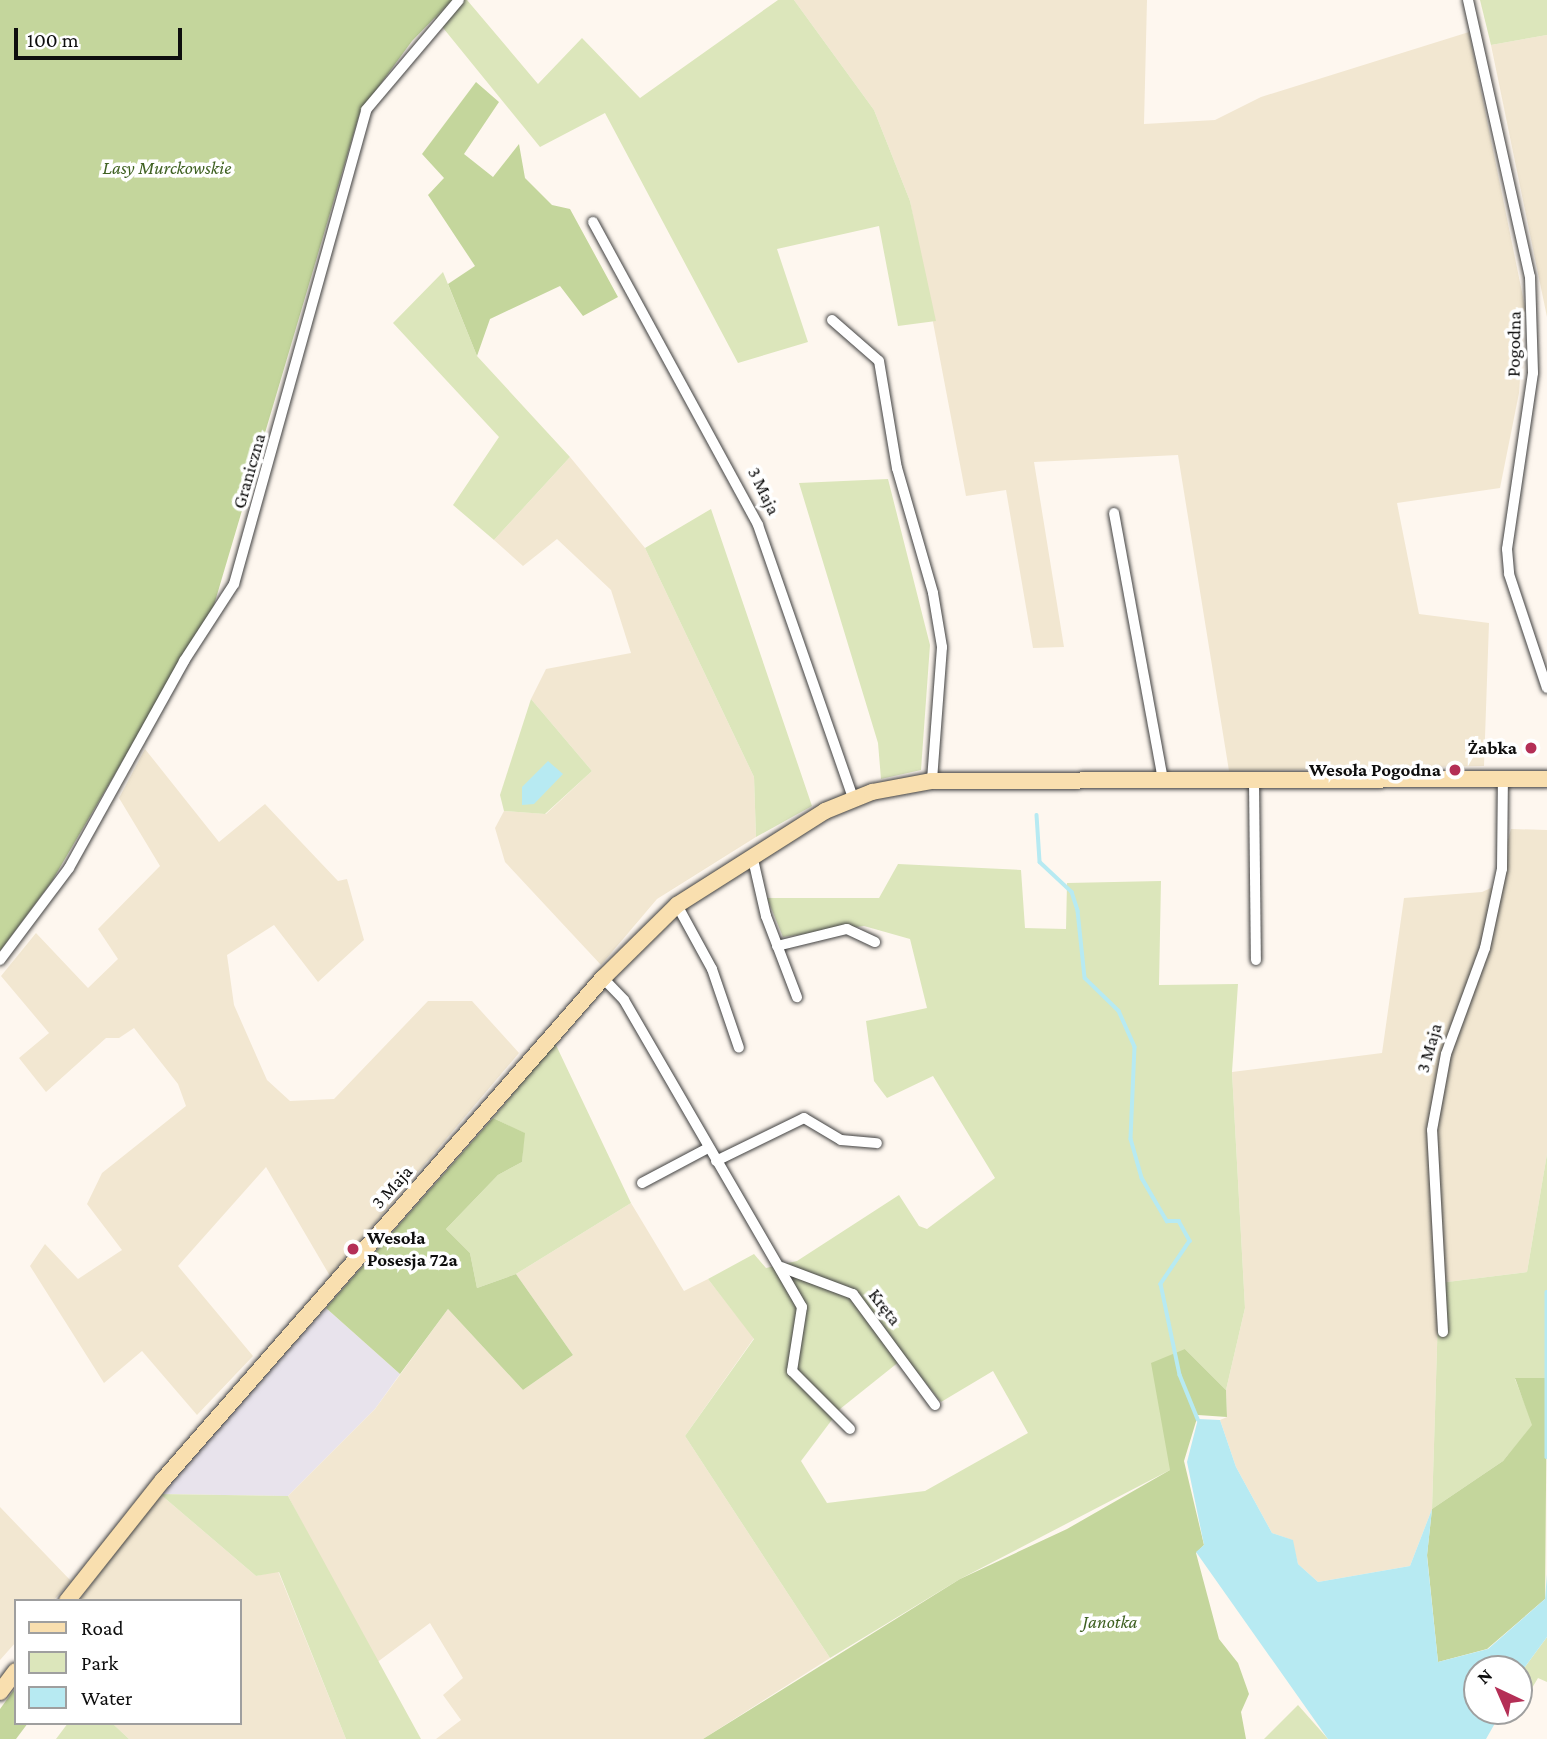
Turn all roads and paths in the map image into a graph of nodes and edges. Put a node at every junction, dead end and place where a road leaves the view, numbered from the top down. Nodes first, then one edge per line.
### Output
1 (459, 0) edge
2 (1468, 0) edge
3 (593, 222) dead end
4 (832, 320) dead end
5 (1114, 513) dead end
6 (1547, 688) edge
7 (1503, 779) junction
8 (1547, 779) edge
9 (1164, 780) junction
10 (1254, 780) junction
11 (932, 781) junction
12 (853, 798) junction
13 (752, 855) junction
14 (677, 905) junction
15 (875, 943) dead end
16 (777, 946) junction
17 (0, 960) edge
18 (1256, 960) dead end
19 (603, 978) junction
20 (797, 997) dead end
21 (740, 1048) dead end
22 (877, 1143) dead end
23 (708, 1148) junction
24 (716, 1161) junction
25 (642, 1183) dead end
26 (781, 1266) junction
27 (1443, 1332) dead end
28 (935, 1405) dead end
29 (850, 1429) dead end
30 (69, 1599) edge
31 (14, 1674) edge
32 (0, 1692) edge

1 - 17 street, Graniczna
2 - 6 street, Pogodna
3 - 12 street, 3 Maja
4 - 11 street
5 - 9 street
7 - 8 street, 3 Maja
7 - 10 street, 3 Maja
7 - 27 street, 3 Maja
9 - 10 street, 3 Maja
9 - 11 street, 3 Maja
10 - 18 street
11 - 12 street, 3 Maja
12 - 13 street, 3 Maja
13 - 14 street, 3 Maja
13 - 16 street
14 - 19 street, 3 Maja
14 - 21 street
15 - 16 street
16 - 20 street
19 - 23 street
19 - 30 street, 3 Maja
22 - 24 street
23 - 24 street
23 - 25 street
24 - 26 street
26 - 28 street, Kręta
26 - 29 street
31 - 32 street

